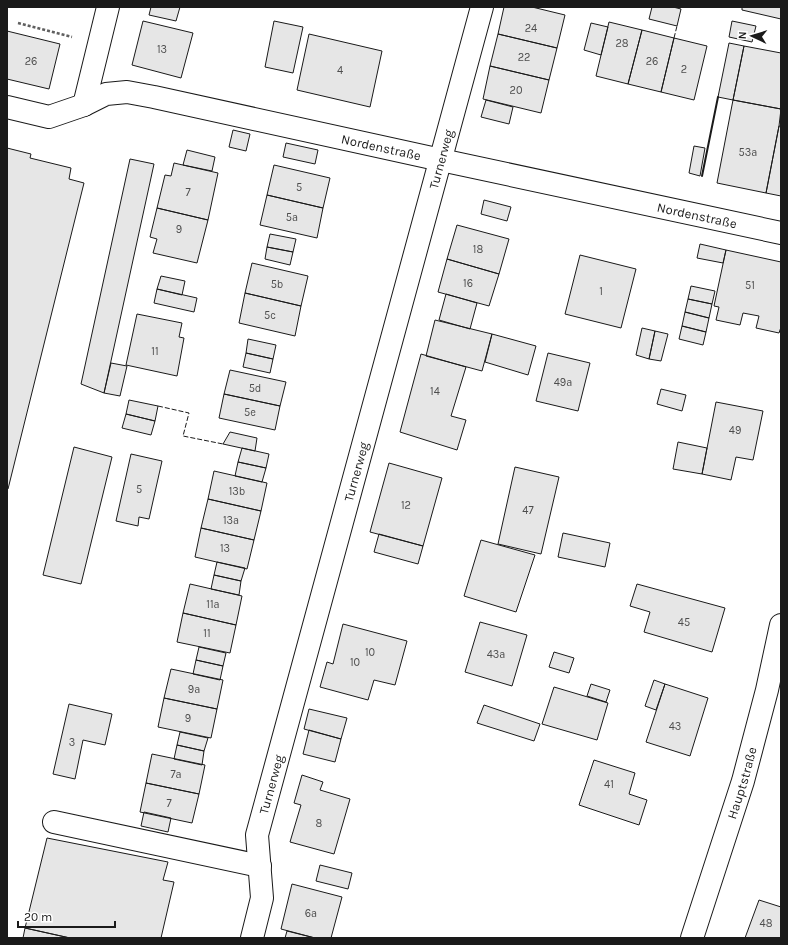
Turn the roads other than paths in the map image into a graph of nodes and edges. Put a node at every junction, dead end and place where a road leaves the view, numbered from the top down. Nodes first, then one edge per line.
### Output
1 (108, 7) edge
2 (482, 7) edge
3 (84, 105) junction
4 (7, 107) edge
5 (441, 160) junction
6 (781, 233) edge
7 (781, 625) edge
8 (54, 822) dead end
9 (260, 866) junction
10 (252, 938) edge
11 (692, 938) edge

1 - 3 street
2 - 5 street, Turnerweg
3 - 4 street, Nordenstraße
3 - 5 street, Nordenstraße
5 - 6 street, Nordenstraße
5 - 9 street, Turnerweg
7 - 11 street, Hauptstraße
8 - 9 street
9 - 10 street, Turnerweg

